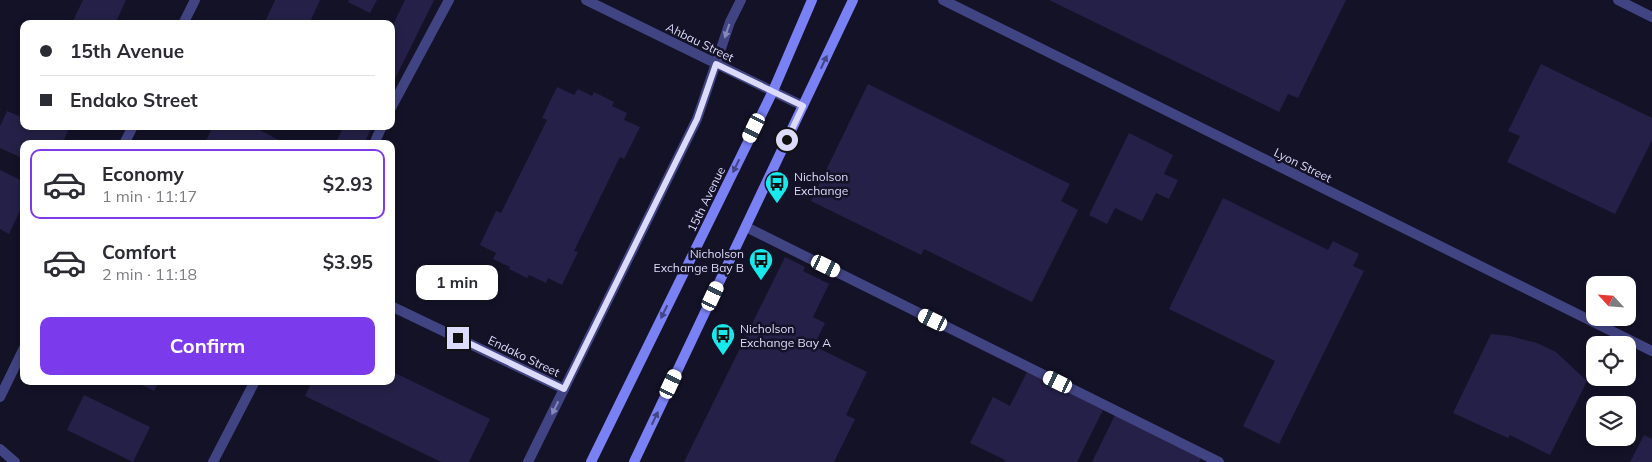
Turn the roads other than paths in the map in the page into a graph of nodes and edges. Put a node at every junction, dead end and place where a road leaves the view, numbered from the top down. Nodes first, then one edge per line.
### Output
1 (195, 0) edge
2 (449, 0) edge
3 (586, 0) edge
4 (741, 0) edge
5 (812, 0) edge
6 (853, 0) edge
7 (943, 0) edge
8 (1618, 0) edge
9 (1652, 17) edge
10 (185, 20) edge
11 (716, 64) junction
12 (773, 91) junction
13 (395, 101) edge
14 (803, 106) junction
15 (746, 227) junction
16 (395, 308) edge
17 (1652, 352) edge
18 (20, 356) edge
19 (253, 385) edge
20 (564, 389) junction
21 (0, 396) edge
22 (0, 449) edge
23 (14, 462) edge
24 (213, 462) edge
25 (528, 462) edge
26 (591, 462) edge
27 (634, 462) edge
28 (1220, 462) edge

1 - 10 street
2 - 13 street
3 - 11 street, Ahbau Street
4 -> 11 street
5 - 12 main road, 15th Avenue
14 -> 6 main road
7 - 17 street, Lyon Street
8 - 9 street
11 - 12 street, Ahbau Street
11 - 20 street
12 - 14 street, Ahbau Street
12 -> 26 main road, 15th Avenue
14 - 15 main road
27 -> 15 main road
15 - 28 street
16 - 20 street, Endako Street
18 - 21 street
19 - 24 street
20 -> 25 street
22 - 23 street

